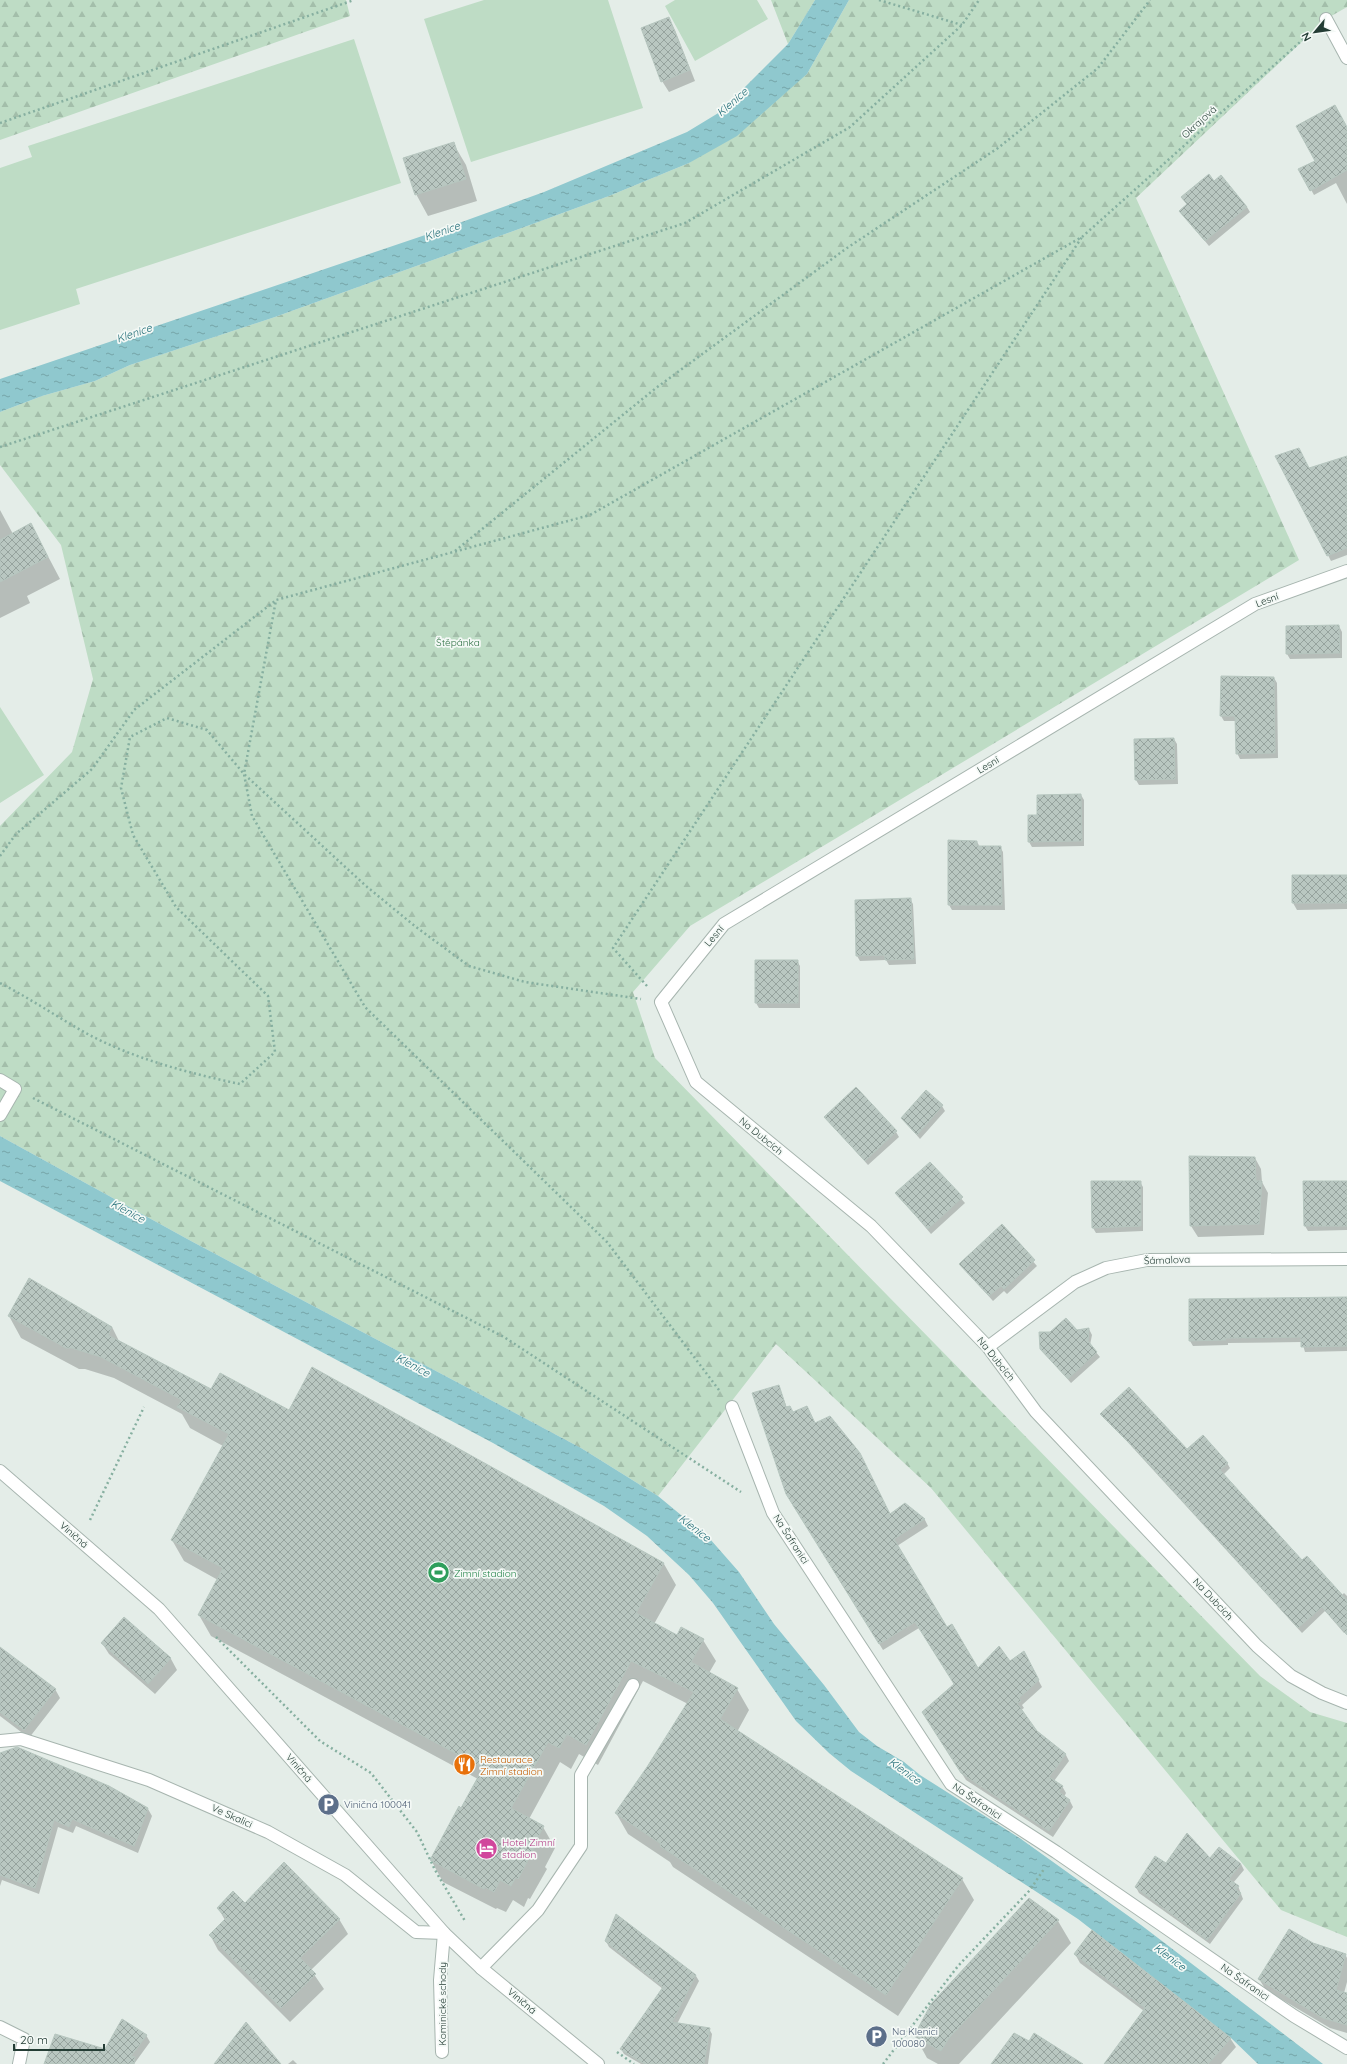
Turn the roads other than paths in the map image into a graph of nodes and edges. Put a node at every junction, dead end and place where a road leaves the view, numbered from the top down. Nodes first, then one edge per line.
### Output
1 (1326, 19) road end
2 (1347, 58) edge
3 (1347, 571) edge
4 (661, 1002) joint
5 (0, 1080) edge
6 (0, 1115) edge
7 (1347, 1259) edge
8 (988, 1346) junction
9 (732, 1407) road end
10 (0, 1471) edge
11 (633, 1685) dead end
12 (1347, 1703) edge
13 (0, 1741) edge
14 (444, 1933) junction
15 (481, 1968) junction
16 (0, 2027) edge
17 (1347, 2048) edge
18 (442, 2052) dead end
19 (19, 2064) edge
20 (598, 2064) edge

1 - 2 street
3 - 4 street, Lesní
4 - 8 street, Na Dubcích
5 - 6 street
7 - 8 street, Šámalova
8 - 12 street, Na Dubcích
9 - 17 street, Na Šafranici
10 - 14 street, Viničná
11 - 15 street
13 - 14 street, Ve Skalici
14 - 15 street, Viničná
14 - 18 street, Kominické schody
15 - 20 street, Viničná
16 - 19 street

